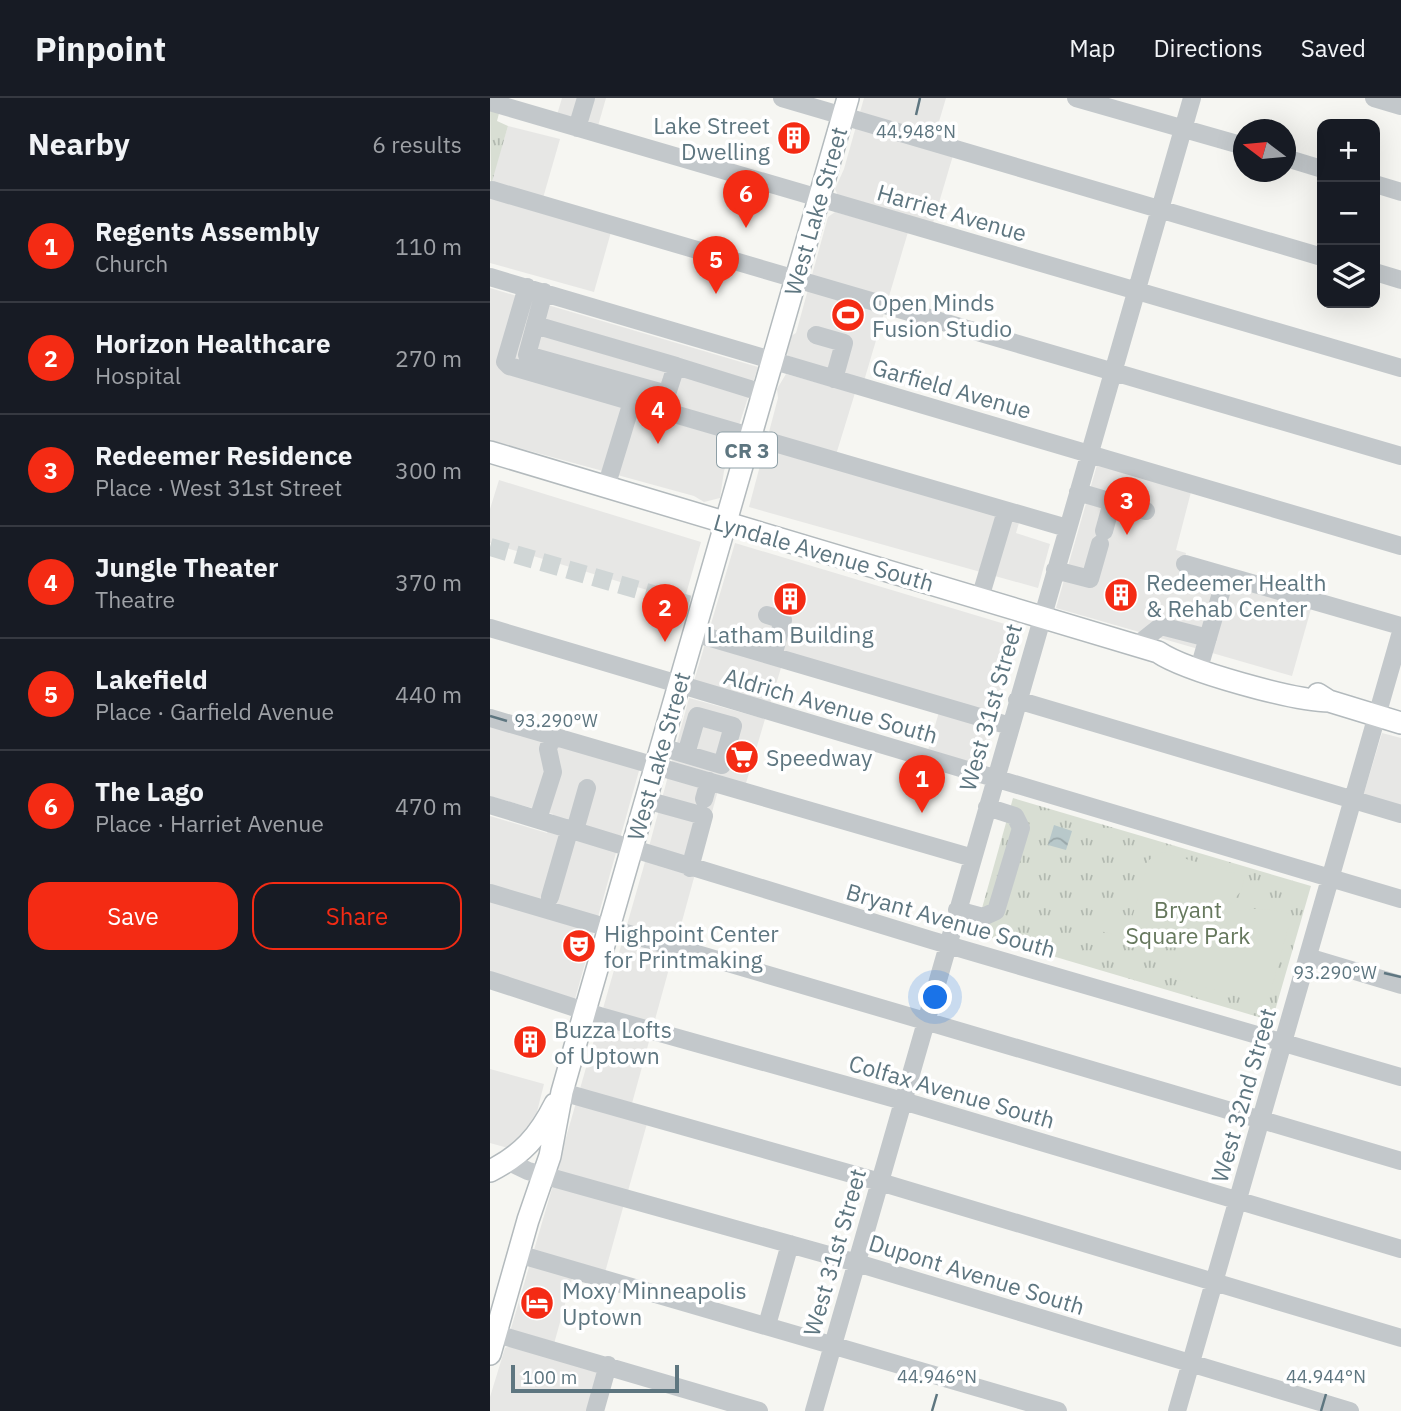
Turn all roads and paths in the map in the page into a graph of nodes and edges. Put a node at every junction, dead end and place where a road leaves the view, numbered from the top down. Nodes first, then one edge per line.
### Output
1 (586, 98) edge
2 (782, 98) edge
3 (1076, 98) edge
4 (1192, 98) edge
5 (1374, 98) edge
6 (496, 104) edge
7 (1401, 106) edge
8 (845, 107) edge
9 (578, 128) junction
10 (1183, 129) junction
11 (1233, 143) edge
12 (1296, 161) edge
13 (1317, 167) edge
14 (1380, 186) edge
15 (492, 190) dead end
16 (1401, 192) edge
17 (819, 200) junction
18 (1160, 210) junction
19 (1317, 256) edge
20 (1380, 274) edge
21 (490, 277) edge
22 (795, 280) junction
23 (1401, 280) edge
24 (535, 290) junction
25 (1136, 290) junction
26 (535, 325) junction
27 (816, 335) dead end
28 (772, 361) junction
29 (676, 366) junction
30 (1401, 368) edge
31 (1113, 372) junction
32 (834, 379) junction
33 (634, 393) junction
34 (763, 393) junction
35 (751, 436) junction
36 (490, 452) edge
37 (1089, 453) junction
38 (1401, 456) edge
39 (606, 487) junction
40 (1077, 492) junction
41 (1112, 502) junction
42 (1006, 511) junction
43 (1146, 511) dead end
44 (726, 524) junction
45 (1067, 528) junction
46 (1401, 545) edge
47 (1185, 565) dead end
48 (1055, 570) junction
49 (1226, 576) junction
50 (980, 598) junction
51 (767, 615) dead end
52 (1041, 617) junction
53 (1401, 626) edge
54 (490, 628) edge
55 (1401, 632) edge
56 (694, 633) junction
57 (1137, 645) junction
58 (1205, 648) junction
59 (1158, 652) junction
60 (773, 656) junction
61 (679, 686) junction
62 (722, 698) junction
63 (1017, 700) junction
64 (1329, 701) junction
65 (1377, 716) junction
66 (490, 718) edge
67 (715, 721) junction
68 (1401, 723) edge
69 (1010, 726) junction
70 (552, 736) junction
71 (685, 754) junction
72 (658, 756) junction
73 (995, 778) junction
74 (709, 781) junction
75 (587, 788) dead end
76 (704, 799) dead end
77 (1353, 799) junction
78 (646, 800) junction
79 (490, 805) edge
80 (987, 807) junction
81 (1401, 814) edge
82 (538, 819) junction
83 (572, 829) junction
84 (633, 847) junction
85 (973, 858) junction
86 (690, 868) junction
87 (1330, 878) junction
88 (490, 893) edge
89 (551, 897) dead end
90 (1401, 899) edge
91 (957, 910) junction
92 (609, 928) junction
93 (948, 945) junction
94 (1308, 957) junction
95 (490, 981) edge
96 (1401, 985) edge
97 (584, 1011) junction
98 (926, 1020) junction
99 (1283, 1042) junction
100 (1401, 1077) edge
101 (562, 1092) junction
102 (903, 1101) junction
103 (1261, 1120) junction
104 (1401, 1161) edge
105 (499, 1166) edge
106 (542, 1174) junction
107 (880, 1182) junction
108 (1238, 1200) junction
109 (790, 1244) junction
110 (1401, 1249) edge
111 (518, 1254) junction
112 (857, 1263) junction
113 (1214, 1282) junction
114 (767, 1325) junction
115 (1401, 1338) edge
116 (492, 1340) edge
117 (834, 1344) junction
118 (1191, 1363) junction
119 (608, 1365) junction
120 (595, 1411) edge
121 (759, 1411) edge
122 (814, 1411) edge
123 (1058, 1411) edge
124 (1177, 1411) edge
125 (1350, 1411) edge

1 - 9 street
2 - 8 street
3 - 10 street
4 - 10 street, West 31st Street
5 - 7 street
6 - 9 street, Harriet Avenue
8 - 17 main road, West Lake Street / CR 3
8 - 18 street
9 - 17 street, Harriet Avenue
10 - 11 street
10 - 18 street, West 31st Street
12 - 13 street
14 - 16 street
15 - 22 street
17 - 22 main road, West Lake Street / CR 3
17 - 25 street, Harriet Avenue
18 - 19 street
18 - 25 street, West 31st Street
20 - 23 street
21 - 24 street, Garfield Avenue
22 - 28 main road, West Lake Street / CR 3
22 - 31 street
24 - 26 street
24 - 28 street, Garfield Avenue
24 - 33 street
25 - 30 street, Harriet Avenue
25 - 31 street, West 31st Street
26 - 29 street
26 - 33 street
27 - 32 street
28 - 32 street, Garfield Avenue
28 - 34 main road, West Lake Street / CR 3
29 - 33 street
29 - 34 street
31 - 37 street, West 31st Street
31 - 38 street
32 - 37 street, Garfield Avenue
33 - 35 street
33 - 39 street
34 - 35 main road, West Lake Street / CR 3
35 - 42 street
35 - 44 main road, West Lake Street / CR 3
36 - 39 main road, Lyndale Avenue South
37 - 40 street, West 31st Street
37 - 46 street, Garfield Avenue
39 - 44 main road, Lyndale Avenue South
40 - 41 street
40 - 45 street, West 31st Street
41 - 43 street
41 - 48 street
42 - 45 street
42 - 50 street
44 - 50 main road, Lyndale Avenue South
44 - 56 main road, West Lake Street / CR 3
45 - 48 street, West 31st Street
47 - 49 street
48 - 52 street, West 31st Street
49 - 53 street
49 - 58 street
50 - 52 main road, Lyndale Avenue South
51 - 60 street
52 - 57 main road, Lyndale Avenue South
52 - 63 street, West 31st Street
54 - 61 street, Aldrich Avenue South
55 - 65 street, West 32nd Street
56 - 60 street
56 - 61 main road, West Lake Street / CR 3
57 - 58 street
57 - 59 main road, Lyndale Avenue South
58 - 59 main road, Lyndale Avenue South
58 - 64 main road, Lyndale Avenue South
59 - 64 main road, Lyndale Avenue South
60 - 69 street
61 - 62 street, Aldrich Avenue South
61 - 72 main road, West Lake Street / CR 3
62 - 67 street
62 - 73 street, Aldrich Avenue South
63 - 69 street, West 31st Street
63 - 77 street
64 - 65 main road, Lyndale Avenue South
65 - 68 main road, Lyndale Avenue South
65 - 77 street, West 32nd Street
66 - 70 street
67 - 71 street
67 - 71 street
69 - 73 street, West 31st Street
70 - 72 street
70 - 82 street
71 - 72 street
72 - 74 street
72 - 78 main road, West Lake Street / CR 3
73 - 80 street, West 31st Street
73 - 87 street, Aldrich Avenue South
74 - 76 street
74 - 85 street
75 - 83 street
77 - 81 street
77 - 87 street, West 32nd Street
78 - 84 main road, West Lake Street / CR 3
78 - 86 street
79 - 82 street, Bryant Avenue South
80 - 85 street, West 31st Street
80 - 91 street
82 - 83 street, Bryant Avenue South
83 - 84 street, Bryant Avenue South
83 - 89 street
84 - 86 street, Bryant Avenue South
84 - 92 main road, West Lake Street / CR 3
85 - 91 street, West 31st Street
86 - 93 street, Bryant Avenue South
87 - 90 street, Aldrich Avenue South
87 - 94 street, West 32nd Street
88 - 92 street
91 - 93 street, West 31st Street
92 - 97 main road, West Lake Street / CR 3
92 - 98 street
93 - 98 street, West 31st Street
93 - 99 street, Bryant Avenue South
94 - 96 street
94 - 99 street, West 32nd Street
95 - 97 street, Colfax Avenue South
97 - 101 main road, West Lake Street / CR 3
97 - 102 street, Colfax Avenue South
98 - 102 street, West 31st Street
98 - 103 street
99 - 100 street, Bryant Avenue South
99 - 103 street, West 32nd Street
101 - 105 main road, West Lake Street
101 - 106 main road, West Lake Street / CR 3
101 - 107 street
102 - 107 street, West 31st Street
102 - 108 street, Colfax Avenue South
103 - 104 street
103 - 108 street, West 32nd Street
105 - 106 street, Dupont Avenue South
106 - 109 street, Dupont Avenue South
106 - 111 main road, West Lake Street / CR 3
107 - 112 street, West 31st Street
107 - 113 street
108 - 110 street, Colfax Avenue South
108 - 113 street, West 32nd Street
109 - 112 street, Dupont Avenue South
109 - 114 street
111 - 114 street
111 - 116 main road, West Lake Street / CR 3
112 - 117 street, West 31st Street
112 - 118 street, Dupont Avenue South
113 - 115 street
113 - 118 street, West 32nd Street
114 - 117 street
116 - 119 street
117 - 122 street, West 31st Street
117 - 123 street
118 - 124 street, West 32nd Street
118 - 125 street, Dupont Avenue South
119 - 120 street
119 - 121 street

